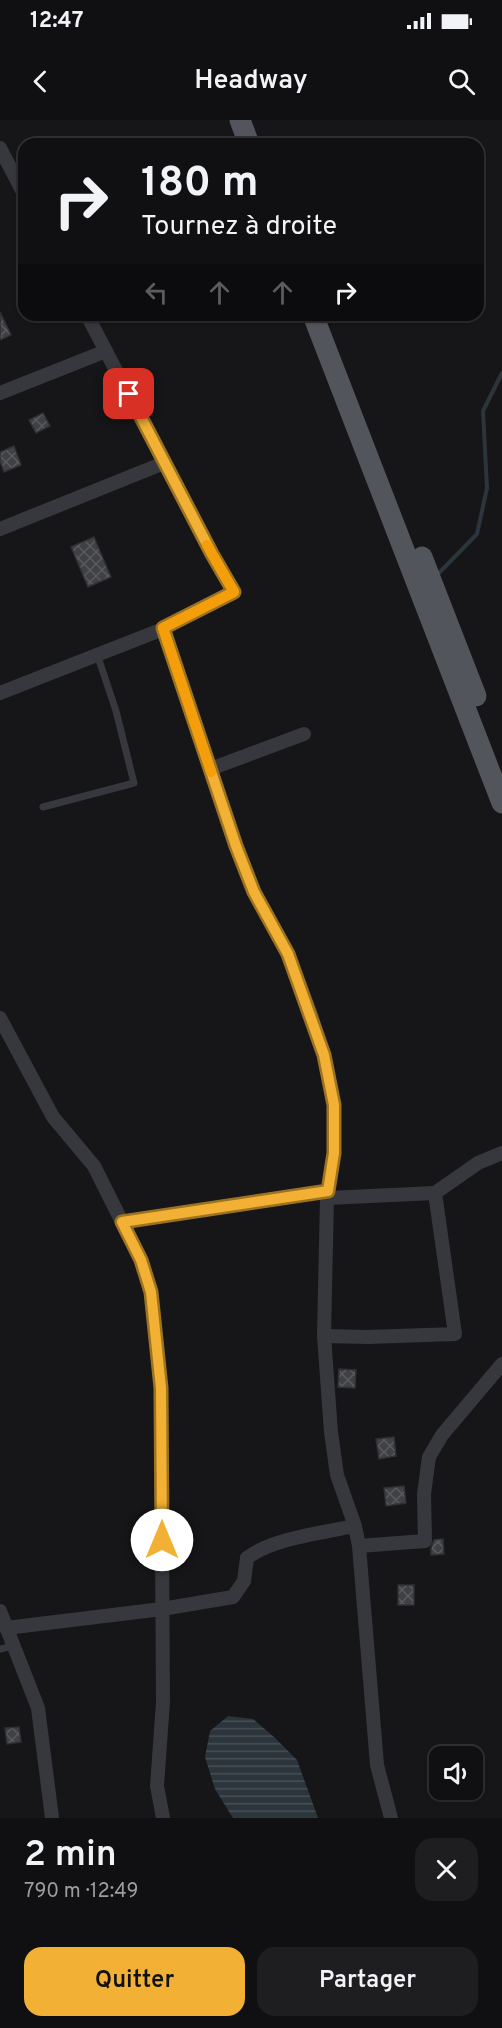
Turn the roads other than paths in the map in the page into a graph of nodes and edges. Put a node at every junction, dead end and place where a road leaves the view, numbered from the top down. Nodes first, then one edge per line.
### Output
1 (240, 120) edge
2 (250, 120) edge
3 (247, 138) edge
4 (257, 138) edge
5 (0, 148) edge
6 (18, 182) edge
7 (90, 321) edge
8 (317, 321) edge
9 (326, 321) edge
10 (106, 351) junction
11 (0, 393) edge
12 (164, 463) junction
13 (380, 469) junction
14 (0, 529) edge
15 (234, 592) joint
16 (163, 628) junction
17 (98, 654) junction
18 (0, 693) edge
19 (304, 734) dead end
20 (502, 767) edge
21 (210, 769) junction
22 (502, 803) edge
23 (43, 807) dead end
24 (0, 1018) edge
25 (502, 1153) edge
26 (435, 1193) junction
27 (327, 1195) junction
28 (122, 1222) junction
29 (324, 1336) junction
30 (502, 1364) edge
31 (355, 1526) junction
32 (359, 1546) junction
33 (162, 1609) junction
34 (0, 1611) edge
35 (6, 1628) junction
36 (7, 1647) edge
37 (52, 1818) edge
38 (163, 1818) edge
39 (391, 1818) edge

1 - 3 main road
2 - 4 main road
5 - 6 street
7 - 10 street
8 - 13 main road
9 - 13 main road
10 - 11 street
10 - 12 street
12 - 14 street
12 - 15 street
13 - 20 main road
13 - 22 main road
15 - 16 lane
16 - 17 street
16 - 21 street
17 - 18 street
17 - 23 lane
19 - 21 street
21 - 27 street
24 - 28 street
25 - 26 street
26 - 27 street
26 - 29 street
27 - 28 street
27 - 29 street
28 - 33 street
29 - 31 street
30 - 32 street
31 - 32 street
31 - 33 street
32 - 39 street
33 - 35 street
33 - 38 street
34 - 35 street
35 - 36 street
36 - 37 street

